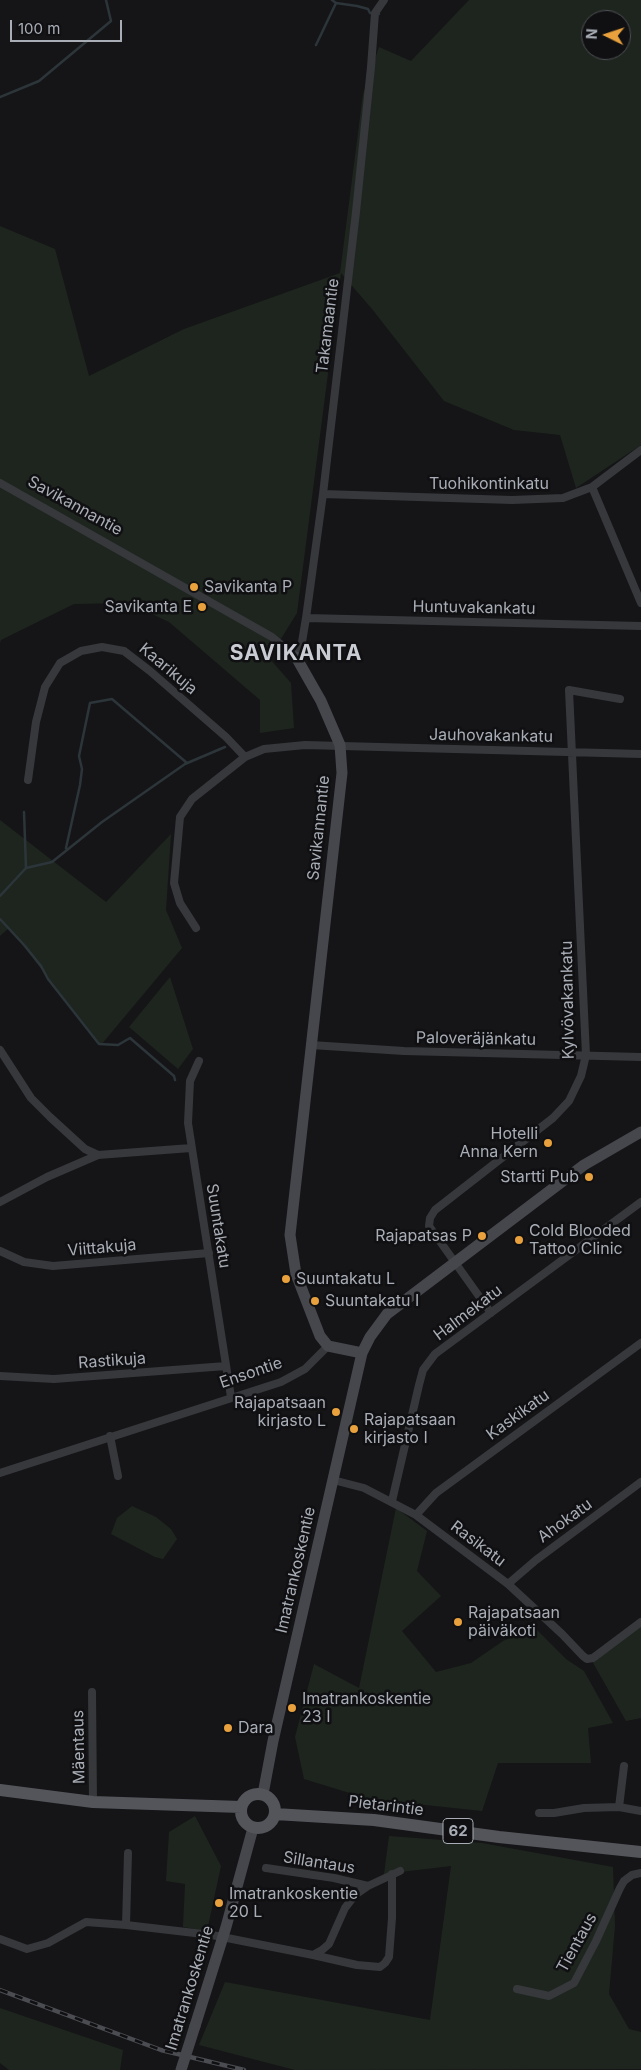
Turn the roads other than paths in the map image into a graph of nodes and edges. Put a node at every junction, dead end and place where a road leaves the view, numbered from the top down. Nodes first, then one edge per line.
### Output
1 (384, 0) edge
2 (641, 450) edge
3 (0, 483) edge
4 (592, 487) junction
5 (323, 494) junction
6 (641, 603) edge
7 (306, 618) junction
8 (641, 626) edge
9 (296, 657) junction
10 (620, 699) dead end
11 (340, 745) junction
12 (571, 751) junction
13 (641, 754) edge
14 (246, 757) junction
15 (28, 780) dead end
16 (196, 928) dead end
17 (310, 1045) junction
18 (0, 1050) edge
19 (586, 1056) junction
20 (641, 1057) edge
21 (199, 1061) dead end
22 (641, 1132) edge
23 (191, 1148) junction
24 (98, 1155) junction
25 (0, 1202) edge
26 (641, 1202) edge
27 (0, 1252) edge
28 (209, 1253) junction
29 (456, 1262) junction
30 (491, 1312) junction
31 (641, 1343) edge
32 (328, 1346) junction
33 (362, 1353) junction
34 (226, 1366) junction
35 (0, 1376) edge
36 (232, 1397) junction
37 (110, 1436) junction
38 (0, 1472) edge
39 (118, 1476) dead end
40 (333, 1480) junction
41 (641, 1482) edge
42 (392, 1501) junction
43 (416, 1516) junction
44 (508, 1584) junction
45 (641, 1622) edge
46 (92, 1692) dead end
47 (624, 1766) dead end
48 (0, 1790) edge
49 (263, 1794) junction
50 (93, 1802) junction
51 (241, 1807) junction
52 (619, 1807) junction
53 (641, 1811) edge
54 (539, 1813) dead end
55 (275, 1814) junction
56 (253, 1828) junction
57 (641, 1852) edge
58 (128, 1853) dead end
59 (266, 1868) dead end
60 (641, 1873) edge
61 (368, 1886) junction
62 (126, 1924) junction
63 (222, 1938) junction
64 (0, 1939) edge
65 (312, 1955) junction
66 (516, 1989) dead end
67 (181, 2070) edge

1 - 5 street, Takamaantie
2 - 4 street, Tuohikontinkatu
3 - 9 street, Savikannantie
4 - 5 street, Tuohikontinkatu
4 - 6 street
5 - 7 street, Takamaantie
7 - 8 street, Huntuvakankatu
7 - 9 street, Takamaantie
9 - 11 street, Savikannantie
10 - 12 street, Kylvövakankatu
11 - 12 street, Jauhovakankatu
11 - 14 street, Jauhovakankatu
11 - 17 street, Savikannantie
12 - 13 street, Jauhovakankatu
12 - 19 street, Kylvövakankatu
14 - 15 street, Kaarikuja
14 - 16 street, Jauhovakankatu
17 - 19 street, Paloveräjänkatu
17 - 32 street, Savikannantie
18 - 24 street
19 - 20 street, Paloveräjänkatu
19 - 29 street, Kylvövakankatu
21 - 23 street, Suuntakatu
22 - 29 street
23 - 24 street
23 - 28 street, Suuntakatu
24 - 25 street
26 - 30 street, Halmekatu
27 - 28 street, Viittakuja
28 - 34 street, Suuntakatu
29 - 30 street
29 - 33 street
30 - 42 street, Halmekatu
31 - 43 street, Kaskikatu
32 - 33 street
32 - 36 street, Ensontie
33 - 40 street, Imatrankoskentie
34 - 35 street, Rastikuja
34 - 36 street, Suuntakatu
36 - 37 street, Ensontie
37 - 38 street, Ensontie
37 - 39 street
40 - 42 street, Rasikatu
40 - 49 street, Imatrankoskentie
41 - 44 street, Ahokatu
42 - 43 street, Rasikatu
43 - 44 street, Rasikatu
44 - 45 street, Rasikatu
46 - 50 street, Mäentaus
47 - 52 street
48 - 50 main road
49 - 51 main road
49 - 55 main road
50 - 51 main road
51 - 56 main road
52 - 53 street
52 - 54 street
55 - 56 main road
55 - 57 main road, Pietarintie / 62
56 - 63 street, Imatrankoskentie
58 - 62 street
59 - 61 street, Sillantaus
60 - 66 street, Tientaus
61 - 65 street, Sillantaus
61 - 65 street, Sillantaus
62 - 63 street, Sillantaus
62 - 64 street, Sillantaus
63 - 65 street, Sillantaus
63 - 67 street, Imatrankoskentie, bridge

